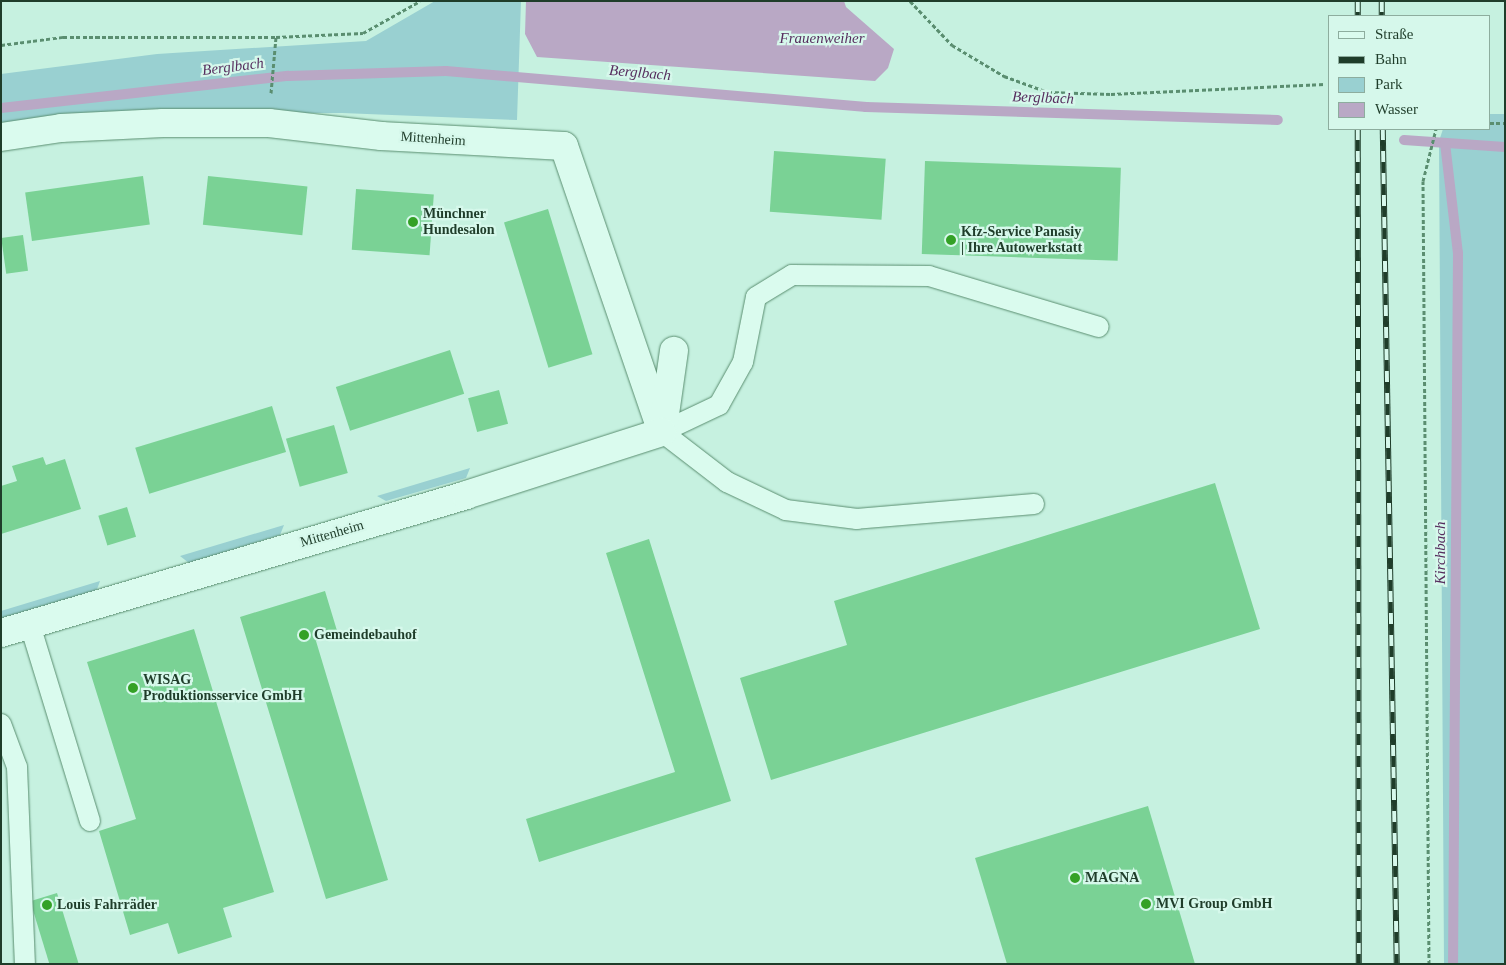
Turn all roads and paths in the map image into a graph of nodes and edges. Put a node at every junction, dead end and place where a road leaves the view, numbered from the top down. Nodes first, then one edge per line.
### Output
1 (420, 1) edge
2 (910, 1) edge
3 (276, 37) junction
4 (1, 46) edge
5 (1324, 84) dead end
6 (271, 92) dead end
7 (1491, 123) edge
8 (1505, 123) edge
9 (1436, 130) edge
10 (1, 137) edge
11 (1100, 327) dead end
12 (674, 351) dead end
13 (662, 432) junction
14 (1034, 504) dead end
15 (30, 625) junction
16 (1, 633) edge
17 (1, 724) edge
18 (90, 820) dead end
19 (25, 964) edge
20 (1429, 964) edge

1 - 3 path
2 - 5 path
3 - 4 path
3 - 6 path
7 - 8 path
9 - 20 path
10 - 13 street, Mittenheim
11 - 13 lane
12 - 13 street
13 - 14 lane
13 - 15 street, Mittenheim
15 - 16 street, Mittenheim
15 - 18 lane
17 - 19 lane

